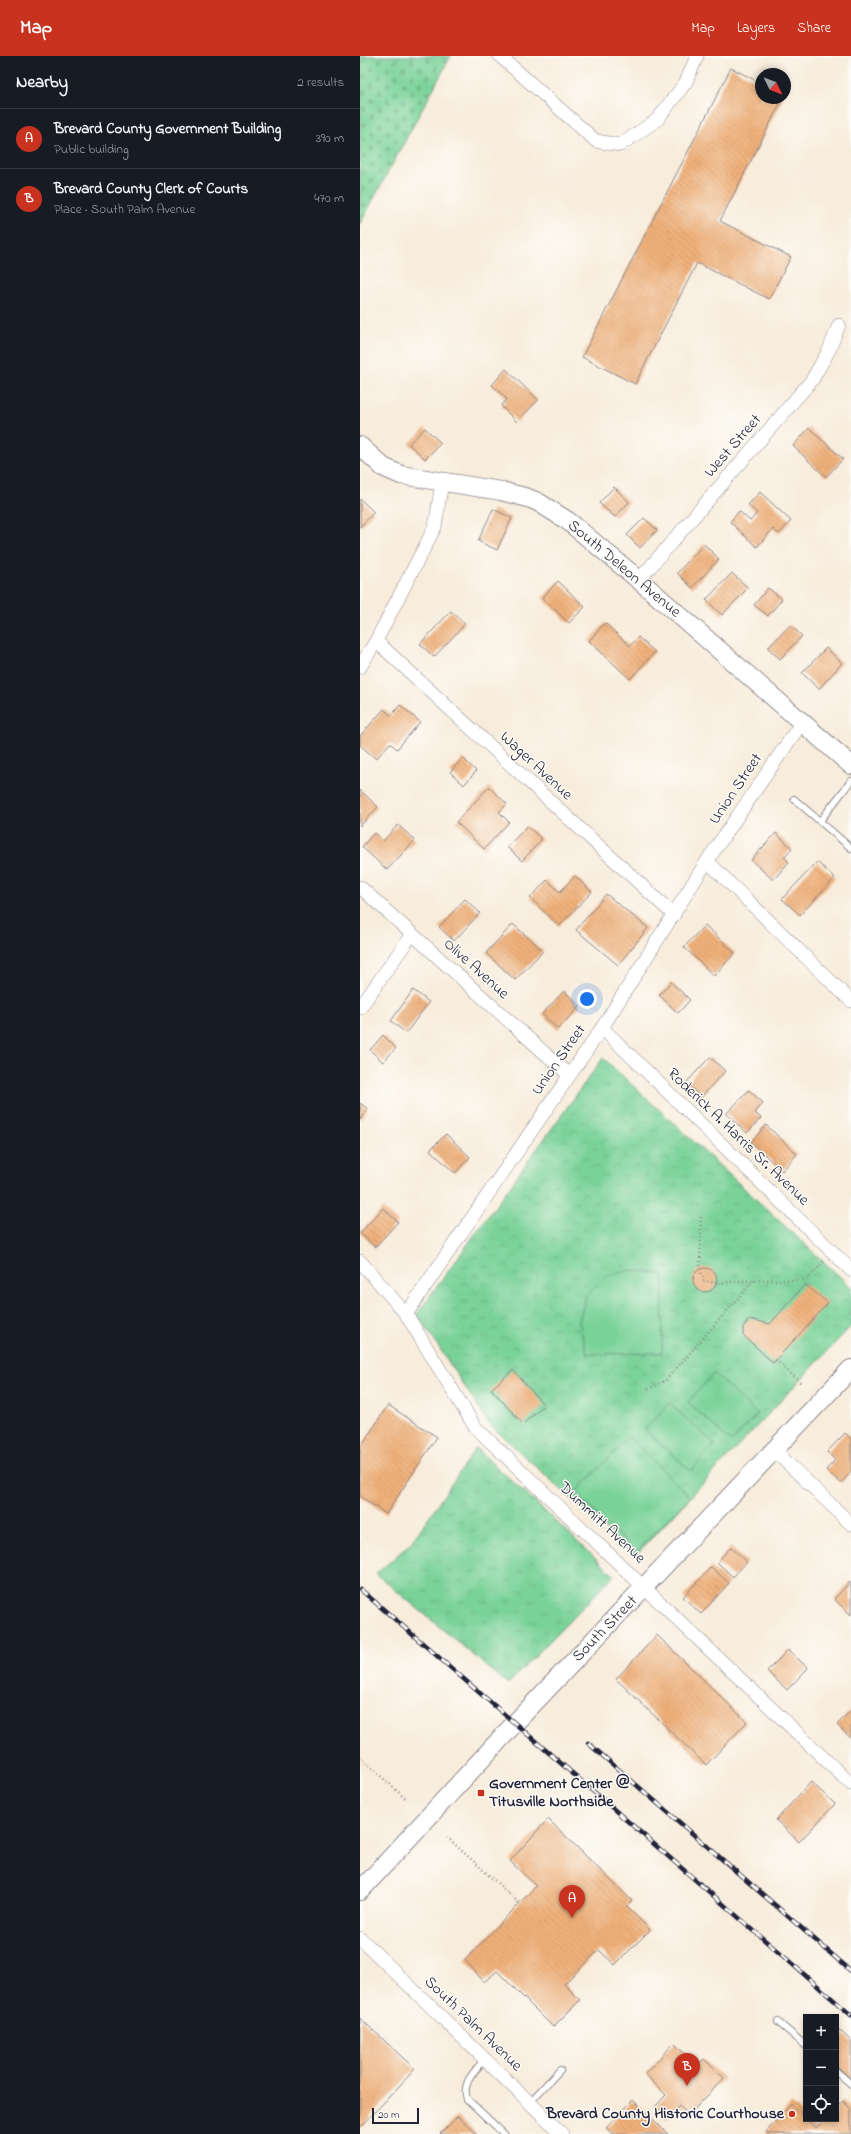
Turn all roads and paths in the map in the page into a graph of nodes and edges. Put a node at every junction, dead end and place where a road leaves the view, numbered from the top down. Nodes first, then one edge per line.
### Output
1 (500, 56) edge
2 (698, 56) edge
3 (838, 325) dead end
4 (360, 446) edge
5 (442, 482) junction
6 (639, 580) junction
7 (376, 641) junction
8 (360, 667) edge
9 (802, 722) junction
10 (851, 765) edge
11 (851, 781) edge
12 (794, 799) dead end
13 (820, 821) junction
14 (851, 848) edge
15 (707, 861) junction
16 (360, 887) edge
17 (674, 915) junction
18 (412, 934) junction
19 (851, 1001) edge
20 (360, 1008) edge
21 (602, 1028) junction
22 (569, 1075) junction
23 (701, 1218) dead end
24 (833, 1252) junction
25 (360, 1262) edge
26 (851, 1270) edge
27 (754, 1280) junction
28 (406, 1314) junction
29 (776, 1360) dead end
30 (851, 1369) edge
31 (802, 1384) dead end
32 (648, 1389) dead end
33 (775, 1451) junction
34 (851, 1524) edge
35 (645, 1587) junction
36 (360, 1756) edge
37 (851, 1784) edge
38 (407, 1800) dead end
39 (447, 1837) dead end
40 (360, 1891) edge
41 (519, 1903) dead end
42 (360, 1938) edge
43 (778, 2022) dead end
44 (803, 2043) edge
45 (484, 2059) junction
46 (560, 2070) dead end
47 (839, 2074) edge
48 (851, 2084) edge
49 (530, 2102) junction
50 (504, 2134) edge
51 (562, 2134) edge

1 - 2 street
3 - 6 street, West Street
4 - 5 main road, South Deleon Avenue
5 - 6 main road, South Deleon Avenue
5 - 7 street
6 - 9 main road, South Deleon Avenue
7 - 8 street
7 - 17 street, Wager Avenue
9 - 10 main road, South Deleon Avenue
9 - 15 street, Union Street
11 - 13 lane
12 - 13 lane
13 - 14 lane
15 - 17 street, Union Street
15 - 19 street
16 - 18 street, Olive Avenue
17 - 21 street, Union Street
18 - 20 street
18 - 22 street, Olive Avenue
21 - 22 street, Union Street
21 - 24 street, Roderick A. Harris Sr. Avenue
22 - 28 street, Union Street
23 - 27 path
24 - 26 street, Roderick A. Harris Sr. Avenue
24 - 27 path
25 - 28 street, Dummitt Avenue
27 - 32 path
28 - 35 street, Dummitt Avenue
29 - 31 path
30 - 33 main road, South Street
33 - 34 street
33 - 35 main road, South Street
35 - 37 street, Dummitt Avenue
35 - 40 main road, South Street
36 - 38 path
39 - 41 path
42 - 45 street, South Palm Avenue
43 - 44 lane
45 - 49 street, South Palm Avenue
45 - 50 lane
46 - 49 lane
47 - 48 lane
49 - 51 street, South Palm Avenue

